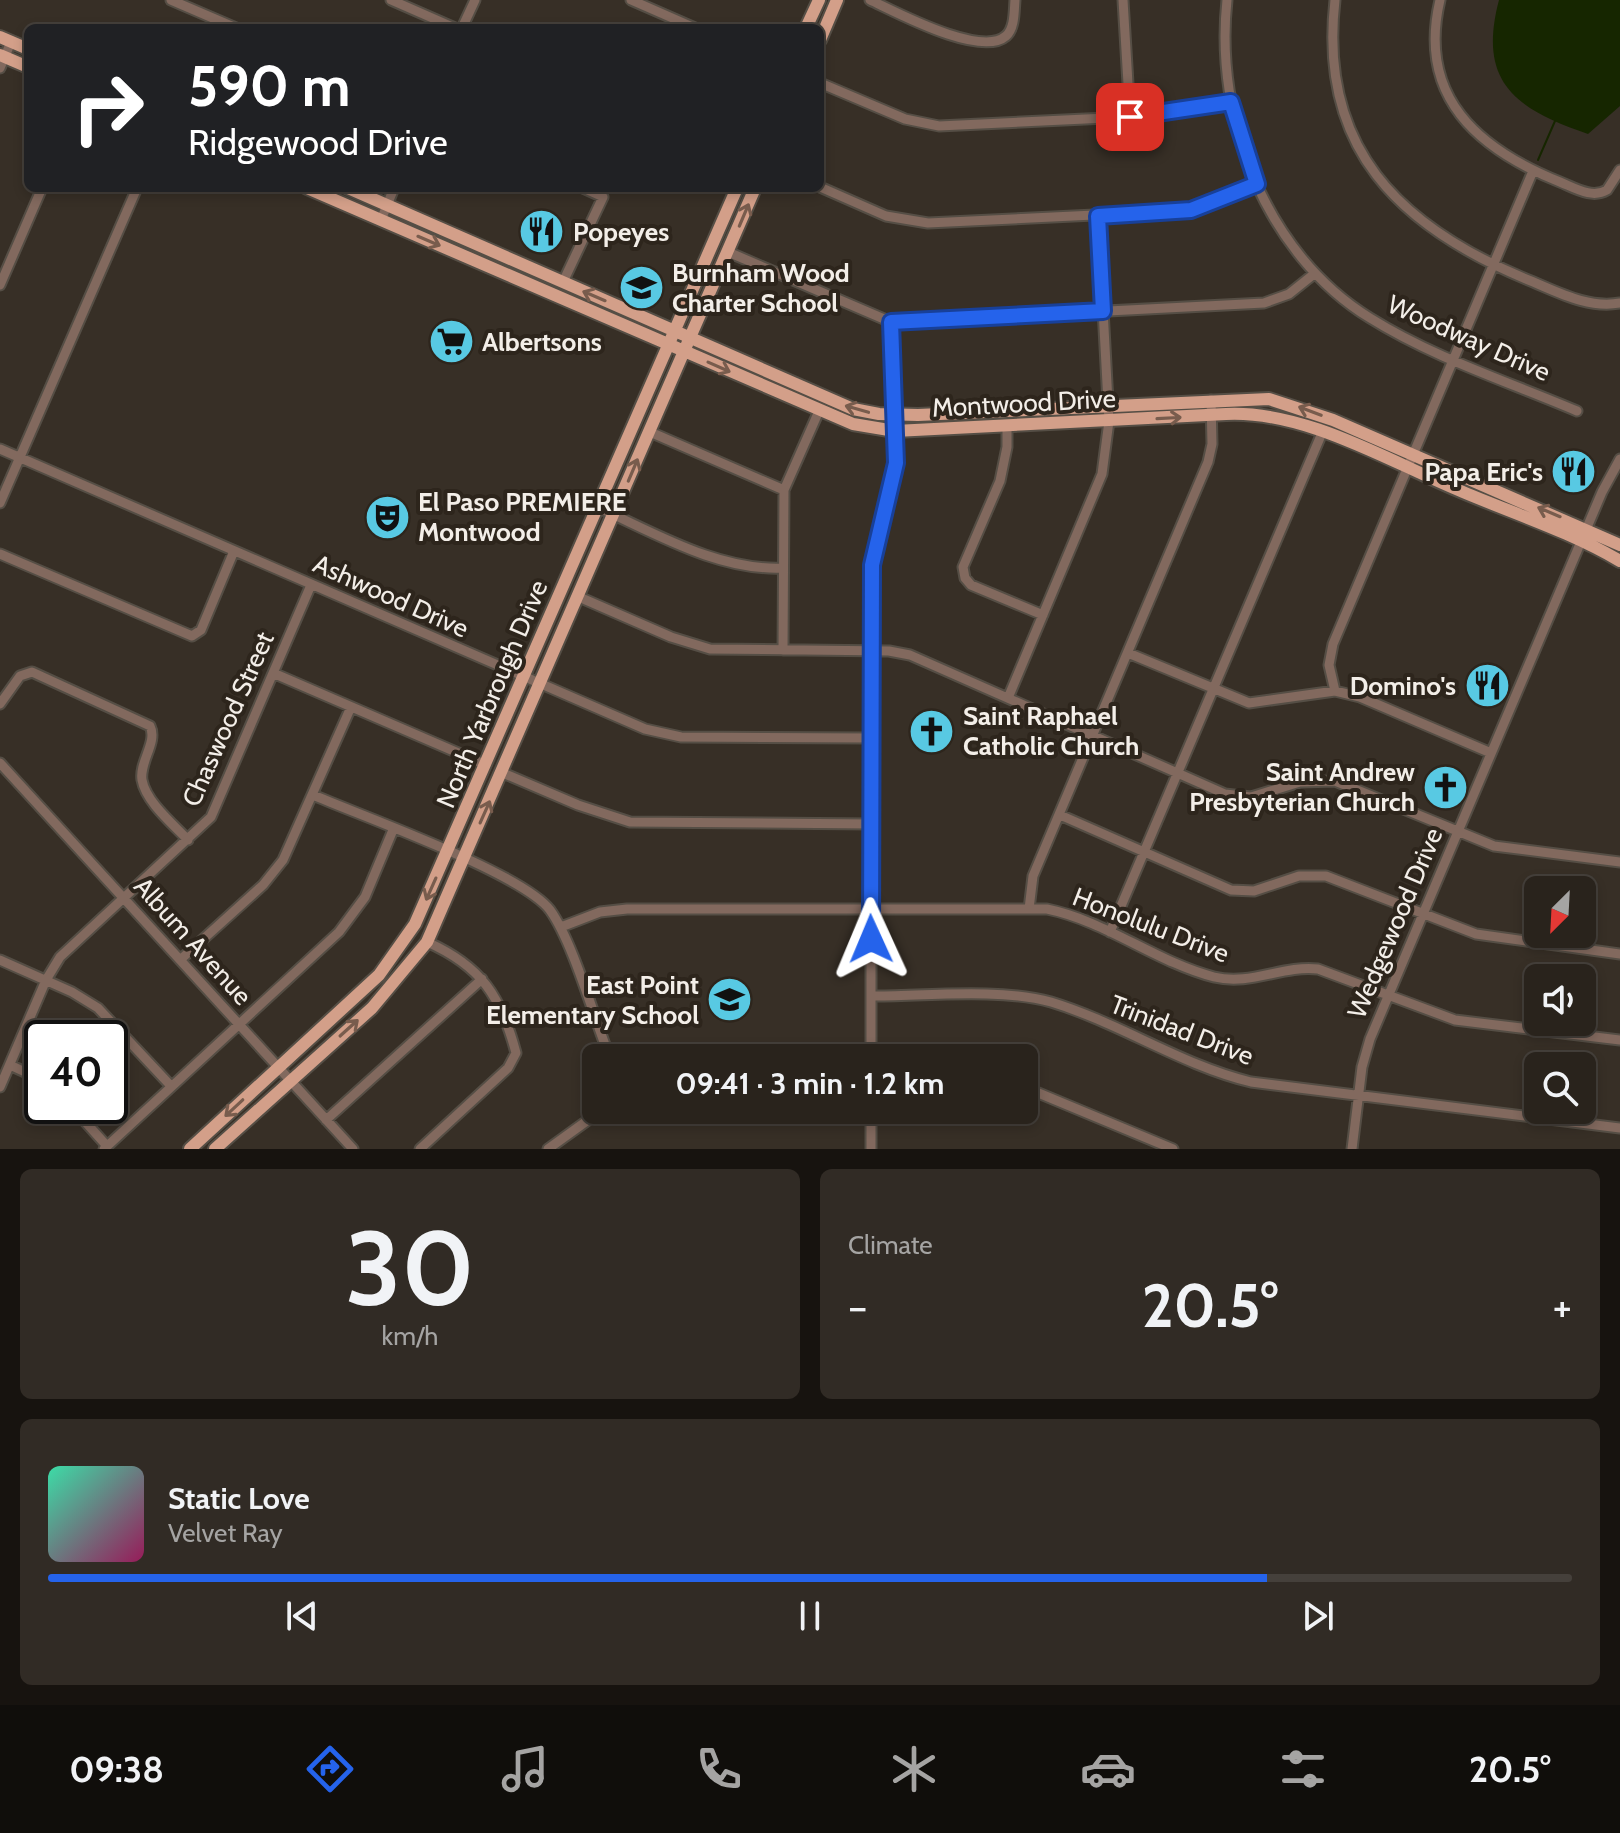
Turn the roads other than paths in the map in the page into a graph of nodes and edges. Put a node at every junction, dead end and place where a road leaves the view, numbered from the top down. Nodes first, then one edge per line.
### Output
1 (171, 0) edge
2 (391, 0) edge
3 (475, 0) edge
4 (631, 0) edge
5 (819, 0) edge
6 (837, 0) edge
7 (870, 0) edge
8 (1015, 0) edge
9 (1123, 0) edge
10 (1227, 0) edge
11 (1335, 0) edge
12 (1440, 0) edge
13 (227, 24) edge
14 (446, 24) edge
15 (464, 24) edge
16 (686, 24) edge
17 (808, 24) edge
18 (824, 31) edge
19 (6, 39) edge
20 (2, 60) edge
21 (24, 66) edge
22 (824, 85) edge
23 (1231, 102) junction
24 (1130, 117) junction
25 (1620, 170) edge
26 (1533, 171) junction
27 (1257, 184) junction
28 (824, 189) edge
29 (40, 192) edge
30 (135, 192) edge
31 (316, 192) edge
32 (357, 192) edge
33 (392, 192) edge
34 (592, 192) edge
35 (735, 192) edge
36 (753, 192) edge
37 (387, 205) junction
38 (1098, 216) junction
39 (381, 220) junction
40 (728, 252) junction
41 (1493, 265) junction
42 (1314, 274) junction
43 (563, 282) junction
44 (0, 285) edge
45 (1620, 303) edge
46 (1103, 311) junction
47 (891, 322) junction
48 (675, 331) junction
49 (691, 338) junction
50 (669, 345) junction
51 (685, 352) junction
52 (1454, 359) junction
53 (1211, 400) junction
54 (1109, 405) junction
55 (819, 411) junction
56 (1577, 411) dead end
57 (895, 416) junction
58 (1212, 416) junction
59 (1109, 421) junction
60 (1007, 426) junction
61 (895, 431) junction
62 (650, 432) junction
63 (1322, 433) junction
64 (0, 449) edge
65 (1414, 454) junction
66 (19, 458) junction
67 (1620, 459) edge
68 (1407, 469) junction
69 (1615, 476) edge
70 (1494, 488) junction
71 (784, 490) junction
72 (0, 503) edge
73 (1488, 503) junction
74 (597, 507) junction
75 (614, 515) junction
76 (1587, 528) junction
77 (1581, 541) junction
78 (1620, 545) edge
79 (234, 551) junction
80 (0, 554) edge
81 (1620, 561) edge
82 (783, 568) junction
83 (311, 585) junction
84 (579, 597) junction
85 (1043, 615) junction
86 (783, 650) junction
87 (871, 652) junction
88 (1128, 653) junction
89 (273, 673) junction
90 (524, 678) junction
91 (540, 685) junction
92 (1212, 690) junction
93 (1335, 691) junction
94 (1008, 698) junction
95 (0, 704) edge
96 (351, 707) junction
97 (1092, 736) junction
98 (872, 738) junction
99 (1491, 753) junction
100 (0, 763) edge
101 (486, 765) junction
102 (503, 773) junction
103 (1177, 774) junction
104 (313, 795) junction
105 (1060, 815) junction
106 (872, 824) junction
107 (393, 830) junction
108 (1457, 832) junction
109 (188, 840) junction
110 (1144, 852) junction
111 (447, 853) junction
112 (464, 860) junction
113 (1620, 862) edge
114 (123, 898) junction
115 (1029, 909) junction
116 (871, 910) junction
117 (1423, 914) junction
118 (561, 927) junction
119 (1110, 932) junction
120 (427, 942) junction
121 (1620, 954) edge
122 (0, 960) edge
123 (180, 960) junction
124 (482, 979) junction
125 (46, 980) junction
126 (872, 996) junction
127 (1387, 997) junction
128 (239, 1025) junction
129 (1620, 1040) edge
130 (605, 1044) edge
131 (871, 1044) edge
132 (10, 1065) junction
133 (278, 1067) junction
134 (24, 1072) edge
135 (290, 1080) junction
136 (171, 1086) junction
137 (0, 1087) edge
138 (1038, 1093) edge
139 (1359, 1095) junction
140 (326, 1120) junction
141 (86, 1124) edge
142 (583, 1124) edge
143 (871, 1124) edge
144 (1620, 1128) edge
145 (207, 1133) junction
146 (217, 1147) edge
147 (105, 1148) edge
148 (190, 1149) edge
149 (353, 1149) edge
150 (420, 1149) edge
151 (548, 1149) edge
152 (871, 1149) edge
153 (1173, 1149) edge
154 (1352, 1149) edge

1 - 13 street
2 - 14 street
3 - 15 street
4 - 16 street
5 - 17 main road
6 - 18 main road
7 - 8 street
9 - 24 street
10 - 23 street, Woodway Drive
11 - 41 street
12 - 26 street
19 - 20 street
20 - 21 main road
22 - 24 street
23 - 24 street
23 - 27 street, Woodway Drive
25 - 26 street
26 - 41 street
27 - 38 street
27 - 42 street, Woodway Drive
28 - 38 street
29 - 44 street
30 - 66 street
31 - 39 main road, Montwood Drive
32 - 37 main road, Montwood Drive
33 - 37 street
34 - 43 street
35 - 48 main road, North Yarbrough Drive
40 -> 36 main road, North Yarbrough Drive
37 - 39 street
37 - 43 main road, Montwood Drive
38 - 46 street
39 -> 50 main road, Montwood Drive
40 - 47 street
40 - 49 main road, North Yarbrough Drive
41 - 45 street
41 - 52 street
42 - 46 street
42 - 52 street, Woodway Drive
48 -> 43 main road, Montwood Drive
46 - 47 street
46 - 54 street
47 - 57 street
48 - 49 main road, Montwood Drive
48 - 50 main road, North Yarbrough Drive
49 - 51 main road, North Yarbrough Drive
57 -> 49 main road, Montwood Drive
50 - 51 main road, Montwood Drive
50 - 74 main road, North Yarbrough Drive
51 -> 55 main road, Montwood Drive
51 - 62 main road, North Yarbrough Drive
52 - 56 street, Woodway Drive
52 - 65 street
53 - 54 main road, Montwood Drive
53 - 58 street
65 -> 53 main road, Montwood Drive
54 - 57 main road, Montwood Drive
54 - 59 street
55 - 61 main road, Montwood Drive
55 - 71 street
57 - 61 street
59 -> 58 main road, Montwood Drive
58 - 63 main road, Montwood Drive
58 - 88 street
59 - 60 main road, Montwood Drive
59 - 85 street
60 - 61 main road, Montwood Drive
60 - 85 street
61 - 87 street
62 - 71 street
75 -> 62 main road, North Yarbrough Drive
63 - 68 main road, Montwood Drive
63 - 92 street
64 - 66 street, Ashwood Drive
65 - 68 street
65 - 70 main road, Montwood Drive
66 - 72 street
66 - 79 street, Ashwood Drive
67 - 69 street, Wedgewood Drive
68 - 73 main road, Montwood Drive
68 - 93 street
69 - 76 street, Wedgewood Drive
70 - 73 main road
76 -> 70 main road, Montwood Drive
71 - 82 street
73 - 77 main road, Montwood Drive
74 - 75 street
74 - 90 main road, North Yarbrough Drive
75 - 82 street
75 - 84 main road, North Yarbrough Drive
76 - 77 street, Wedgewood Drive
76 - 78 main road, Montwood Drive
77 - 81 main road, Montwood Drive
77 - 99 street, Wedgewood Drive
79 - 80 street
79 - 83 street, Ashwood Drive
82 - 86 street
83 - 89 street, Chaswood Street
83 - 90 street, Ashwood Drive
84 - 86 street
84 - 91 main road, North Yarbrough Drive
85 - 94 street
86 - 87 street
87 - 94 street
87 - 98 street
88 - 92 street
88 - 97 street
89 - 96 street
89 - 109 street, Chaswood Street
90 - 91 street, Ashwood Drive
90 - 101 main road, North Yarbrough Drive
91 - 98 street, Ashwood Drive
91 - 102 main road, North Yarbrough Drive
92 - 93 street
92 - 103 street
93 - 99 street
94 - 97 street
95 - 109 street
96 - 101 street
96 - 104 street
97 - 103 street
97 - 105 street
98 - 106 street
99 - 108 street, Wedgewood Drive
100 - 114 street, Album Avenue
101 - 111 main road, North Yarbrough Drive
102 - 106 street
112 -> 102 main road, North Yarbrough Drive
103 - 108 street
103 - 110 street
104 - 107 street
104 - 123 street
105 - 110 street
105 - 115 street
106 - 116 street
107 - 111 street
107 - 128 street
108 - 113 street
108 - 117 street, Wedgewood Drive
109 - 114 street, Chaswood Street
110 - 117 street
110 - 119 street
111 - 112 street
111 -> 133 main road, North Yarbrough Drive
112 - 118 street
112 - 120 main road, North Yarbrough Drive
114 - 123 street, Album Avenue
114 - 125 street, Chaswood Street
115 - 116 street, Honolulu Drive
115 - 119 street, Honolulu Drive
116 - 118 street, Honolulu Drive
116 - 126 street
117 - 121 street
117 - 127 street, Wedgewood Drive
118 - 130 street
119 - 127 street, Honolulu Drive
120 - 124 street
135 -> 120 main road, North Yarbrough Drive
122 - 125 street
123 - 128 street, Album Avenue
124 - 140 street
124 - 150 street
125 - 132 street, Chaswood Street
125 - 136 street
126 - 131 street
126 - 139 street, Trinidad Drive
127 - 129 street, Honolulu Drive
127 - 139 street, Wedgewood Drive
128 - 133 street, Album Avenue
128 - 136 street
132 - 134 street
132 - 137 street, Chaswood Street
133 - 135 street, Album Avenue
133 -> 145 main road, North Yarbrough Drive
135 - 140 street, Album Avenue
135 - 146 main road, North Yarbrough Drive
136 - 147 street
138 - 153 street
139 - 144 street, Trinidad Drive
139 - 154 street, Wedgewood Drive
140 - 149 street, Album Avenue
141 - 147 street
142 - 151 street
143 - 152 street
145 - 146 main road
145 - 148 main road, North Yarbrough Drive

